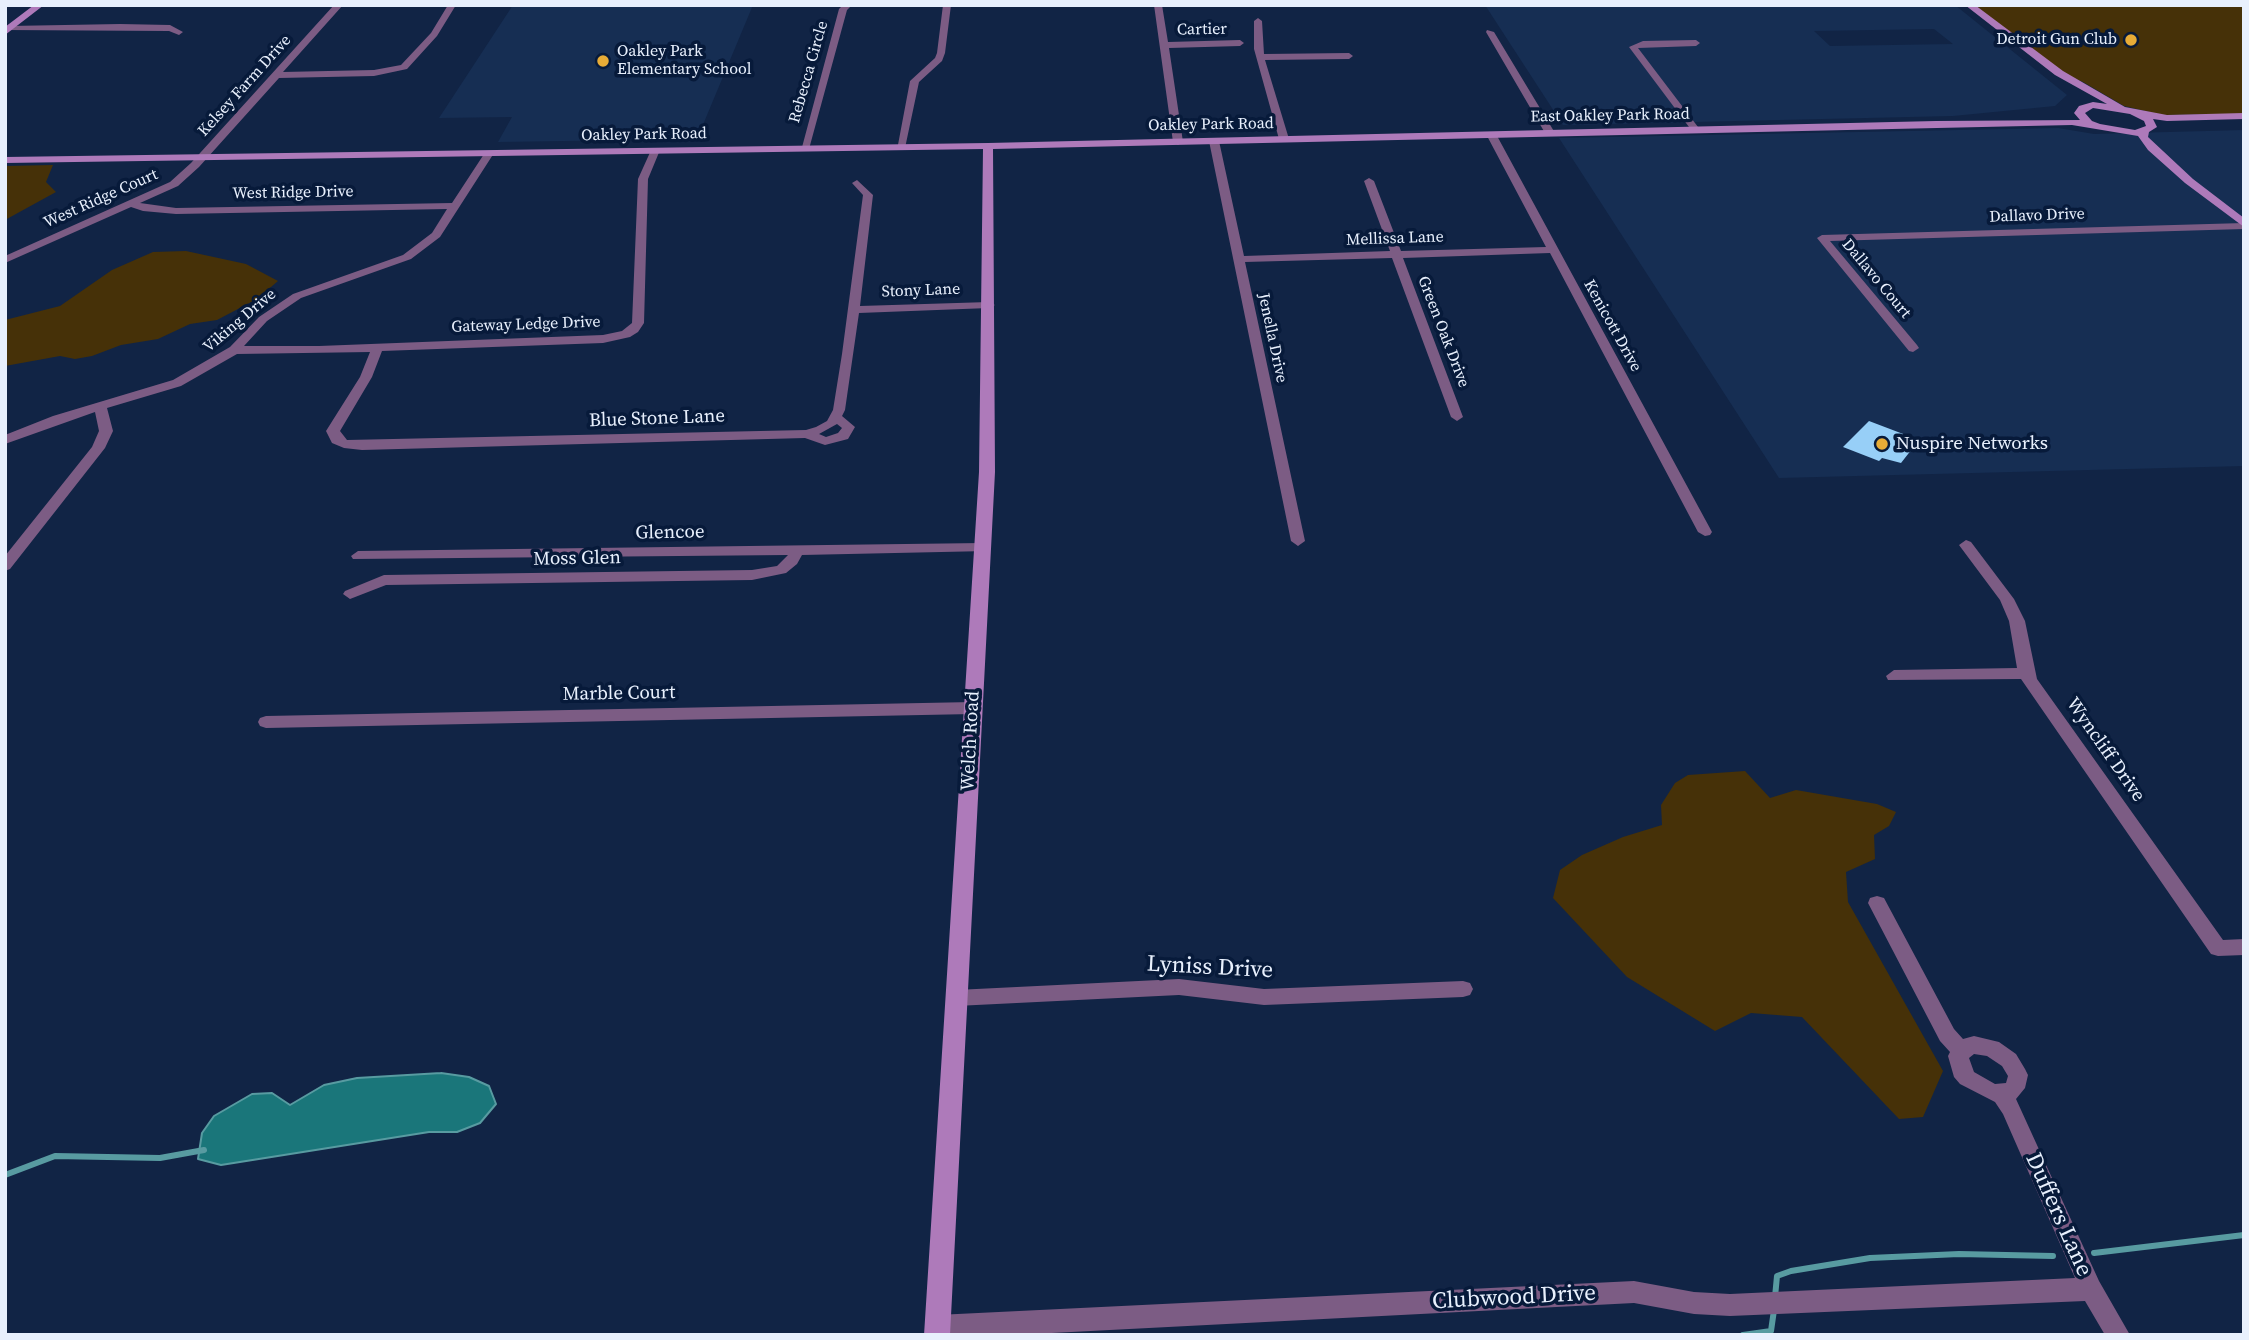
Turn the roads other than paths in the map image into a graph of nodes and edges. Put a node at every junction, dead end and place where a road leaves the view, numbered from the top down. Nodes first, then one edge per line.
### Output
1 (40, 5) edge
2 (339, 5) edge
3 (452, 5) edge
4 (847, 5) edge
5 (947, 5) edge
6 (1158, 5) edge
7 (1969, 5) edge
8 (1258, 21) dead end
9 (7, 30) edge
10 (179, 32) dead end
11 (1490, 32) dead end
12 (1240, 43) dead end
13 (1696, 44) dead end
14 (1165, 45) junction
15 (1349, 56) dead end
16 (1261, 57) junction
17 (2059, 73) junction
18 (276, 75) junction
19 (2120, 107) junction
20 (2083, 108) junction
21 (2133, 111) junction
22 (2244, 119) edge
23 (1936, 124) junction
24 (2102, 128) junction
25 (1695, 129) junction
26 (2146, 131) junction
27 (1550, 133) junction
28 (1491, 134) junction
29 (1284, 139) junction
30 (1214, 141) junction
31 (1178, 142) junction
32 (988, 146) junction
33 (900, 148) junction
34 (804, 149) junction
35 (656, 150) junction
36 (489, 153) junction
37 (202, 157) junction
38 (5, 160) edge
39 (1369, 181) dead end
40 (2189, 181) junction
41 (857, 183) dead end
42 (133, 204) junction
43 (455, 206) junction
44 (2244, 225) edge
45 (1832, 237) joint
46 (1552, 250) junction
47 (1397, 255) junction
48 (1239, 259) junction
49 (5, 260) edge
50 (989, 305) junction
51 (854, 310) junction
52 (377, 348) junction
53 (1913, 348) dead end
54 (234, 350) junction
55 (101, 408) junction
56 (1457, 417) dead end
57 (5, 440) edge
58 (1705, 532) dead end
59 (1298, 541) dead end
60 (1966, 545) dead end
61 (983, 548) junction
62 (797, 551) junction
63 (358, 556) dead end
64 (5, 566) edge
65 (350, 594) dead end
66 (2026, 673) junction
67 (1894, 676) dead end
68 (973, 708) junction
69 (265, 722) dead end
70 (1877, 903) dead end
71 (2244, 947) edge
72 (1463, 989) dead end
73 (956, 998) junction
74 (1961, 1051) junction
75 (2001, 1094) junction
76 (2091, 1289) junction
77 (937, 1331) edge
78 (2118, 1335) edge

1 - 9 street
2 - 18 street, Kelsey Farm Drive
3 - 18 street
4 - 34 street, Rebecca Circle
5 - 33 street
6 - 14 street
7 - 17 street
8 - 16 street
9 - 10 street
11 - 27 street
12 - 14 street, Cartier
13 - 25 street
14 - 31 street
15 - 16 street
16 - 29 street
17 - 19 street
17 - 20 street
18 - 37 street, Kelsey Farm Drive
19 - 20 street, East Oakley Park Road
19 - 21 street
20 - 23 street, East Oakley Park Road
20 - 24 street
21 - 22 street
21 - 26 street
22 - 26 street
23 - 24 street, East Oakley Park Road
23 - 25 street, East Oakley Park Road
24 - 26 street, East Oakley Park Road
24 - 40 street
25 - 27 street, East Oakley Park Road
26 - 40 street
27 - 28 street, East Oakley Park Road
28 - 29 street, East Oakley Park Road
28 - 46 street, Kenicott Drive
29 - 30 street, Oakley Park Road
30 - 31 street, Oakley Park Road
30 - 48 street, Jenella Drive
31 - 32 street, Oakley Park Road
32 - 33 street, Oakley Park Road
32 - 50 street, Welch Road
33 - 34 street, Oakley Park Road
34 - 35 street, Oakley Park Road
35 - 36 street, Oakley Park Road
35 - 52 street, Gateway Ledge Drive
36 - 37 street, Oakley Park Road
36 - 43 street, Viking Drive
37 - 38 street, Oakley Park Road
37 - 42 street, West Ridge Court
39 - 47 street, Green Oak Drive
40 - 44 street
41 - 51 street
42 - 43 street, West Ridge Drive
42 - 49 street, West Ridge Court
43 - 54 street, Viking Drive
44 - 45 street, Dallavo Drive
45 - 53 street, Dallavo Court
46 - 47 street, Mellissa Lane
46 - 58 street, Kenicott Drive
47 - 48 street, Mellissa Lane
47 - 56 street, Green Oak Drive
48 - 59 street, Jenella Drive
50 - 51 street, Stony Lane
50 - 61 street, Welch Road
51 - 52 street, Blue Stone Lane
52 - 54 street, Gateway Ledge Drive
54 - 55 street, Viking Drive
55 - 57 street, Viking Drive
55 - 64 street
60 - 66 street, Wyncliff Drive
61 - 62 street, Glencoe
61 - 68 street, Welch Road
62 - 63 street, Glencoe
62 - 65 street, Moss Glen
66 - 67 street
66 - 71 street, Wyncliff Drive
68 - 69 street, Marble Court
68 - 73 street, Welch Road
70 - 74 street
72 - 73 street, Lyniss Drive
73 - 77 street, Welch Road
74 - 75 street
74 - 75 street
75 - 76 street, Duffers Lane
76 - 77 street, Clubwood Drive
76 - 78 street, Duffers Lane

